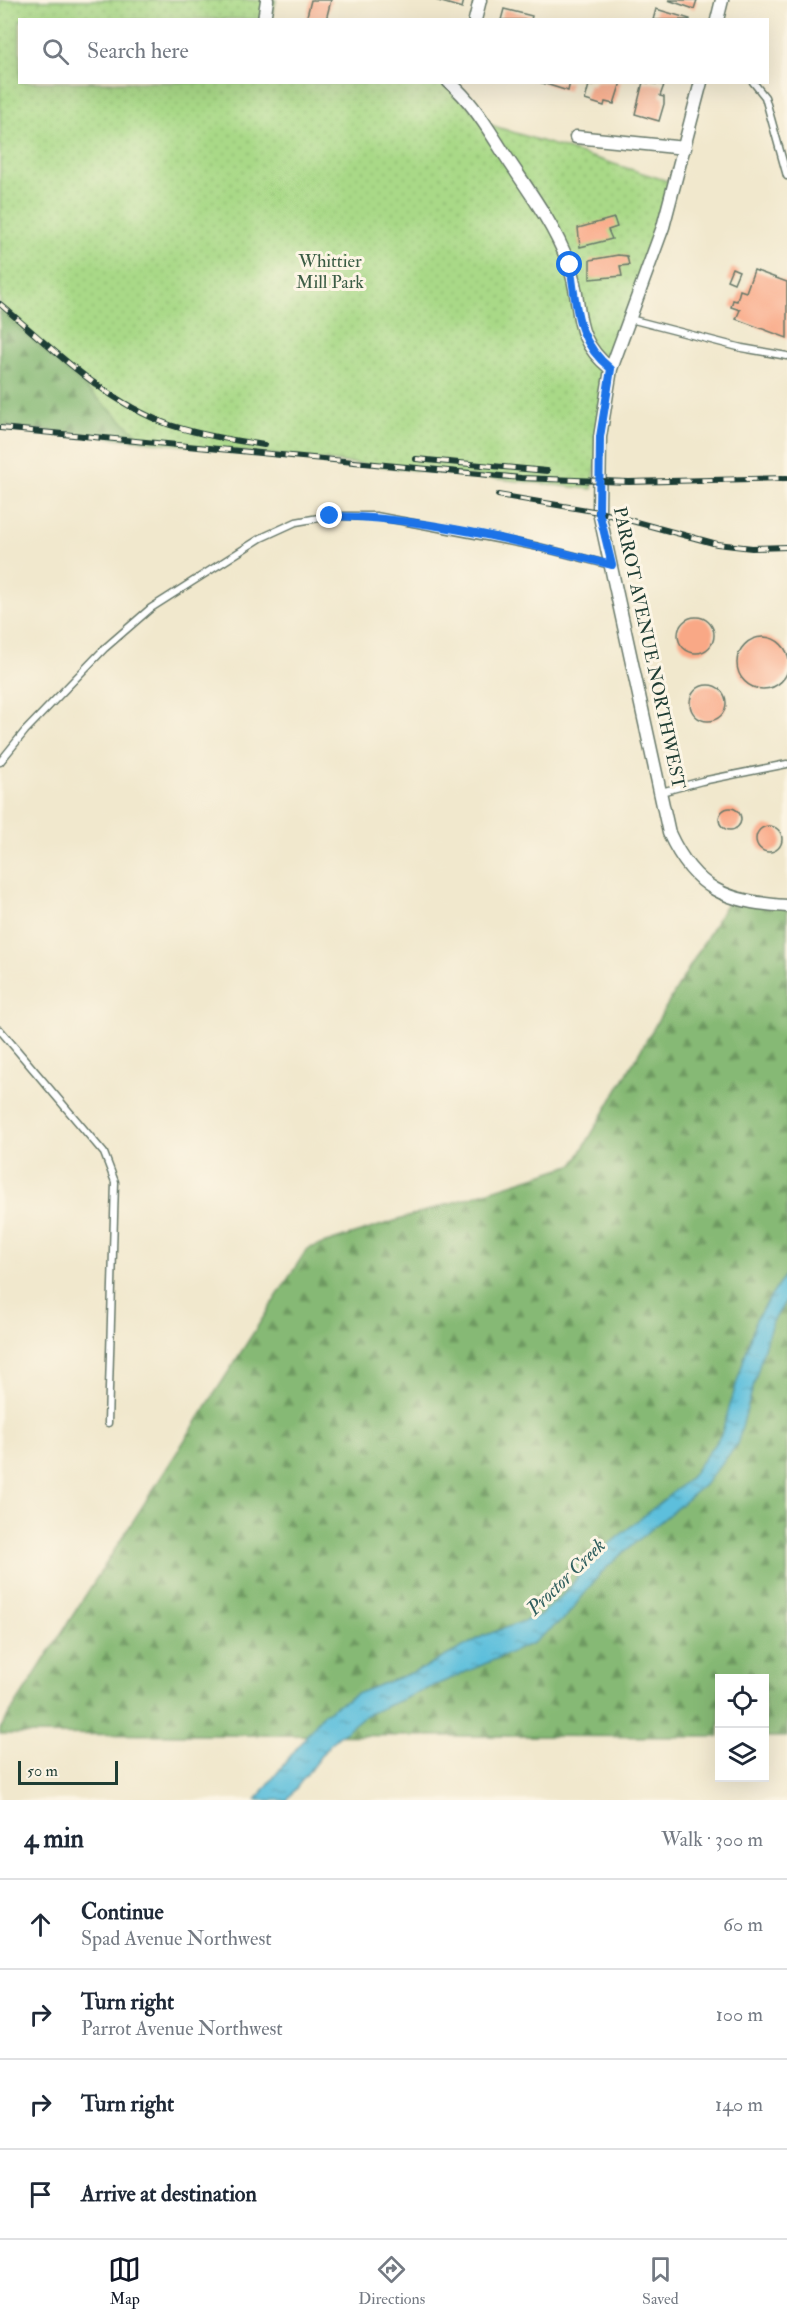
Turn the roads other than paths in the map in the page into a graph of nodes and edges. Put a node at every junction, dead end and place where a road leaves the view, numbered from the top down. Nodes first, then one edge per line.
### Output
1 (267, 0) edge
2 (480, 0) edge
3 (722, 0) edge
4 (264, 18) edge
5 (476, 18) edge
6 (718, 18) edge
7 (451, 84) edge
8 (701, 84) edge
9 (755, 84) edge
10 (576, 136) dead end
11 (685, 148) junction
12 (787, 176) edge
13 (629, 318) junction
14 (787, 356) edge
15 (611, 369) junction
16 (612, 565) junction
17 (0, 762) edge
18 (787, 764) edge
19 (661, 792) junction
20 (787, 906) edge
21 (0, 1030) edge
22 (108, 1423) dead end

1 - 4 street
2 - 5 street
3 - 6 street
7 - 15 street
8 - 11 street, PARROT AVENUE NORTHWEST
9 - 12 lane
10 - 11 street
11 - 13 street, PARROT AVENUE NORTHWEST
13 - 14 lane
13 - 15 street, PARROT AVENUE NORTHWEST
15 - 16 street, PARROT AVENUE NORTHWEST
16 - 17 lane
16 - 19 street, PARROT AVENUE NORTHWEST
18 - 19 lane
19 - 20 street, PARROT AVENUE NORTHWEST
21 - 22 lane

